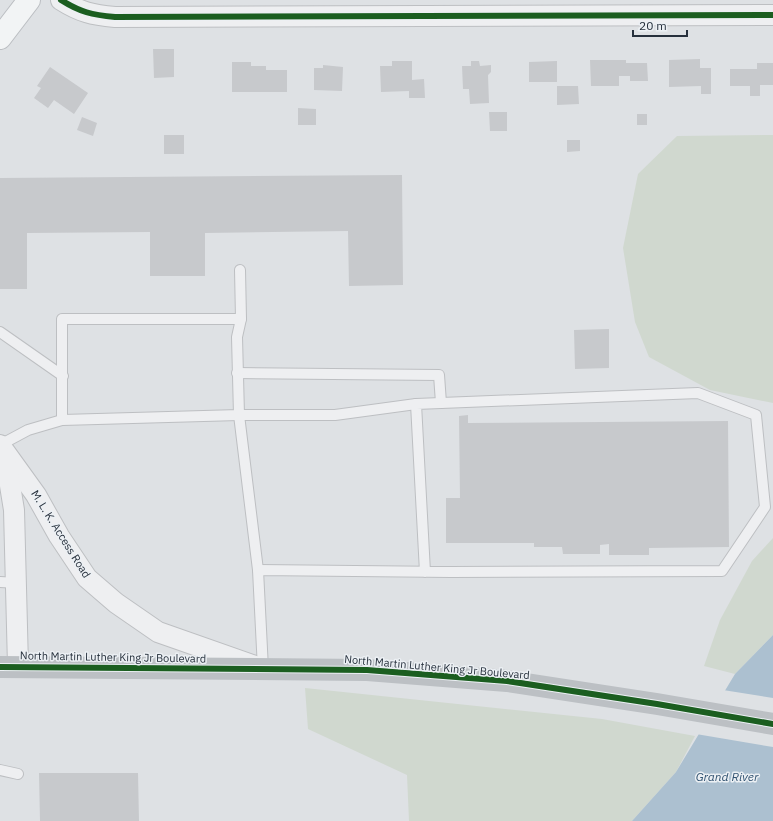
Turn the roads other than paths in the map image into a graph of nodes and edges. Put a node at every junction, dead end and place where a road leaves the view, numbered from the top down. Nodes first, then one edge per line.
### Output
1 (29, 0) edge
2 (61, 0) edge
3 (773, 15) edge
4 (0, 38) edge
5 (240, 270) dead end
6 (241, 319) junction
7 (0, 332) edge
8 (237, 373) junction
9 (63, 376) junction
10 (441, 403) junction
11 (416, 404) junction
12 (239, 415) junction
13 (62, 420) junction
14 (0, 445) edge
15 (0, 452) edge
16 (258, 570) junction
17 (425, 572) junction
18 (8, 582) edge
19 (9, 667) edge
20 (264, 669) junction
21 (773, 724) edge
22 (0, 770) edge
23 (18, 774) dead end

1 - 4 main road
2 - 3 street
5 - 6 lane
6 - 8 lane
6 - 9 lane
7 - 9 lane
8 - 10 lane
8 - 12 lane
9 - 13 lane
10 - 11 lane
10 - 17 lane
11 - 12 lane
11 - 17 lane
12 - 13 lane
12 - 16 lane
13 - 14 lane
14 - 20 street, M. L. K. Access Road
15 - 18 street
16 - 17 lane
16 - 20 lane
18 - 19 street
19 - 20 street, North Martin Luther King Jr Boulevard
20 - 21 street, North Martin Luther King Jr Boulevard
22 - 23 lane

